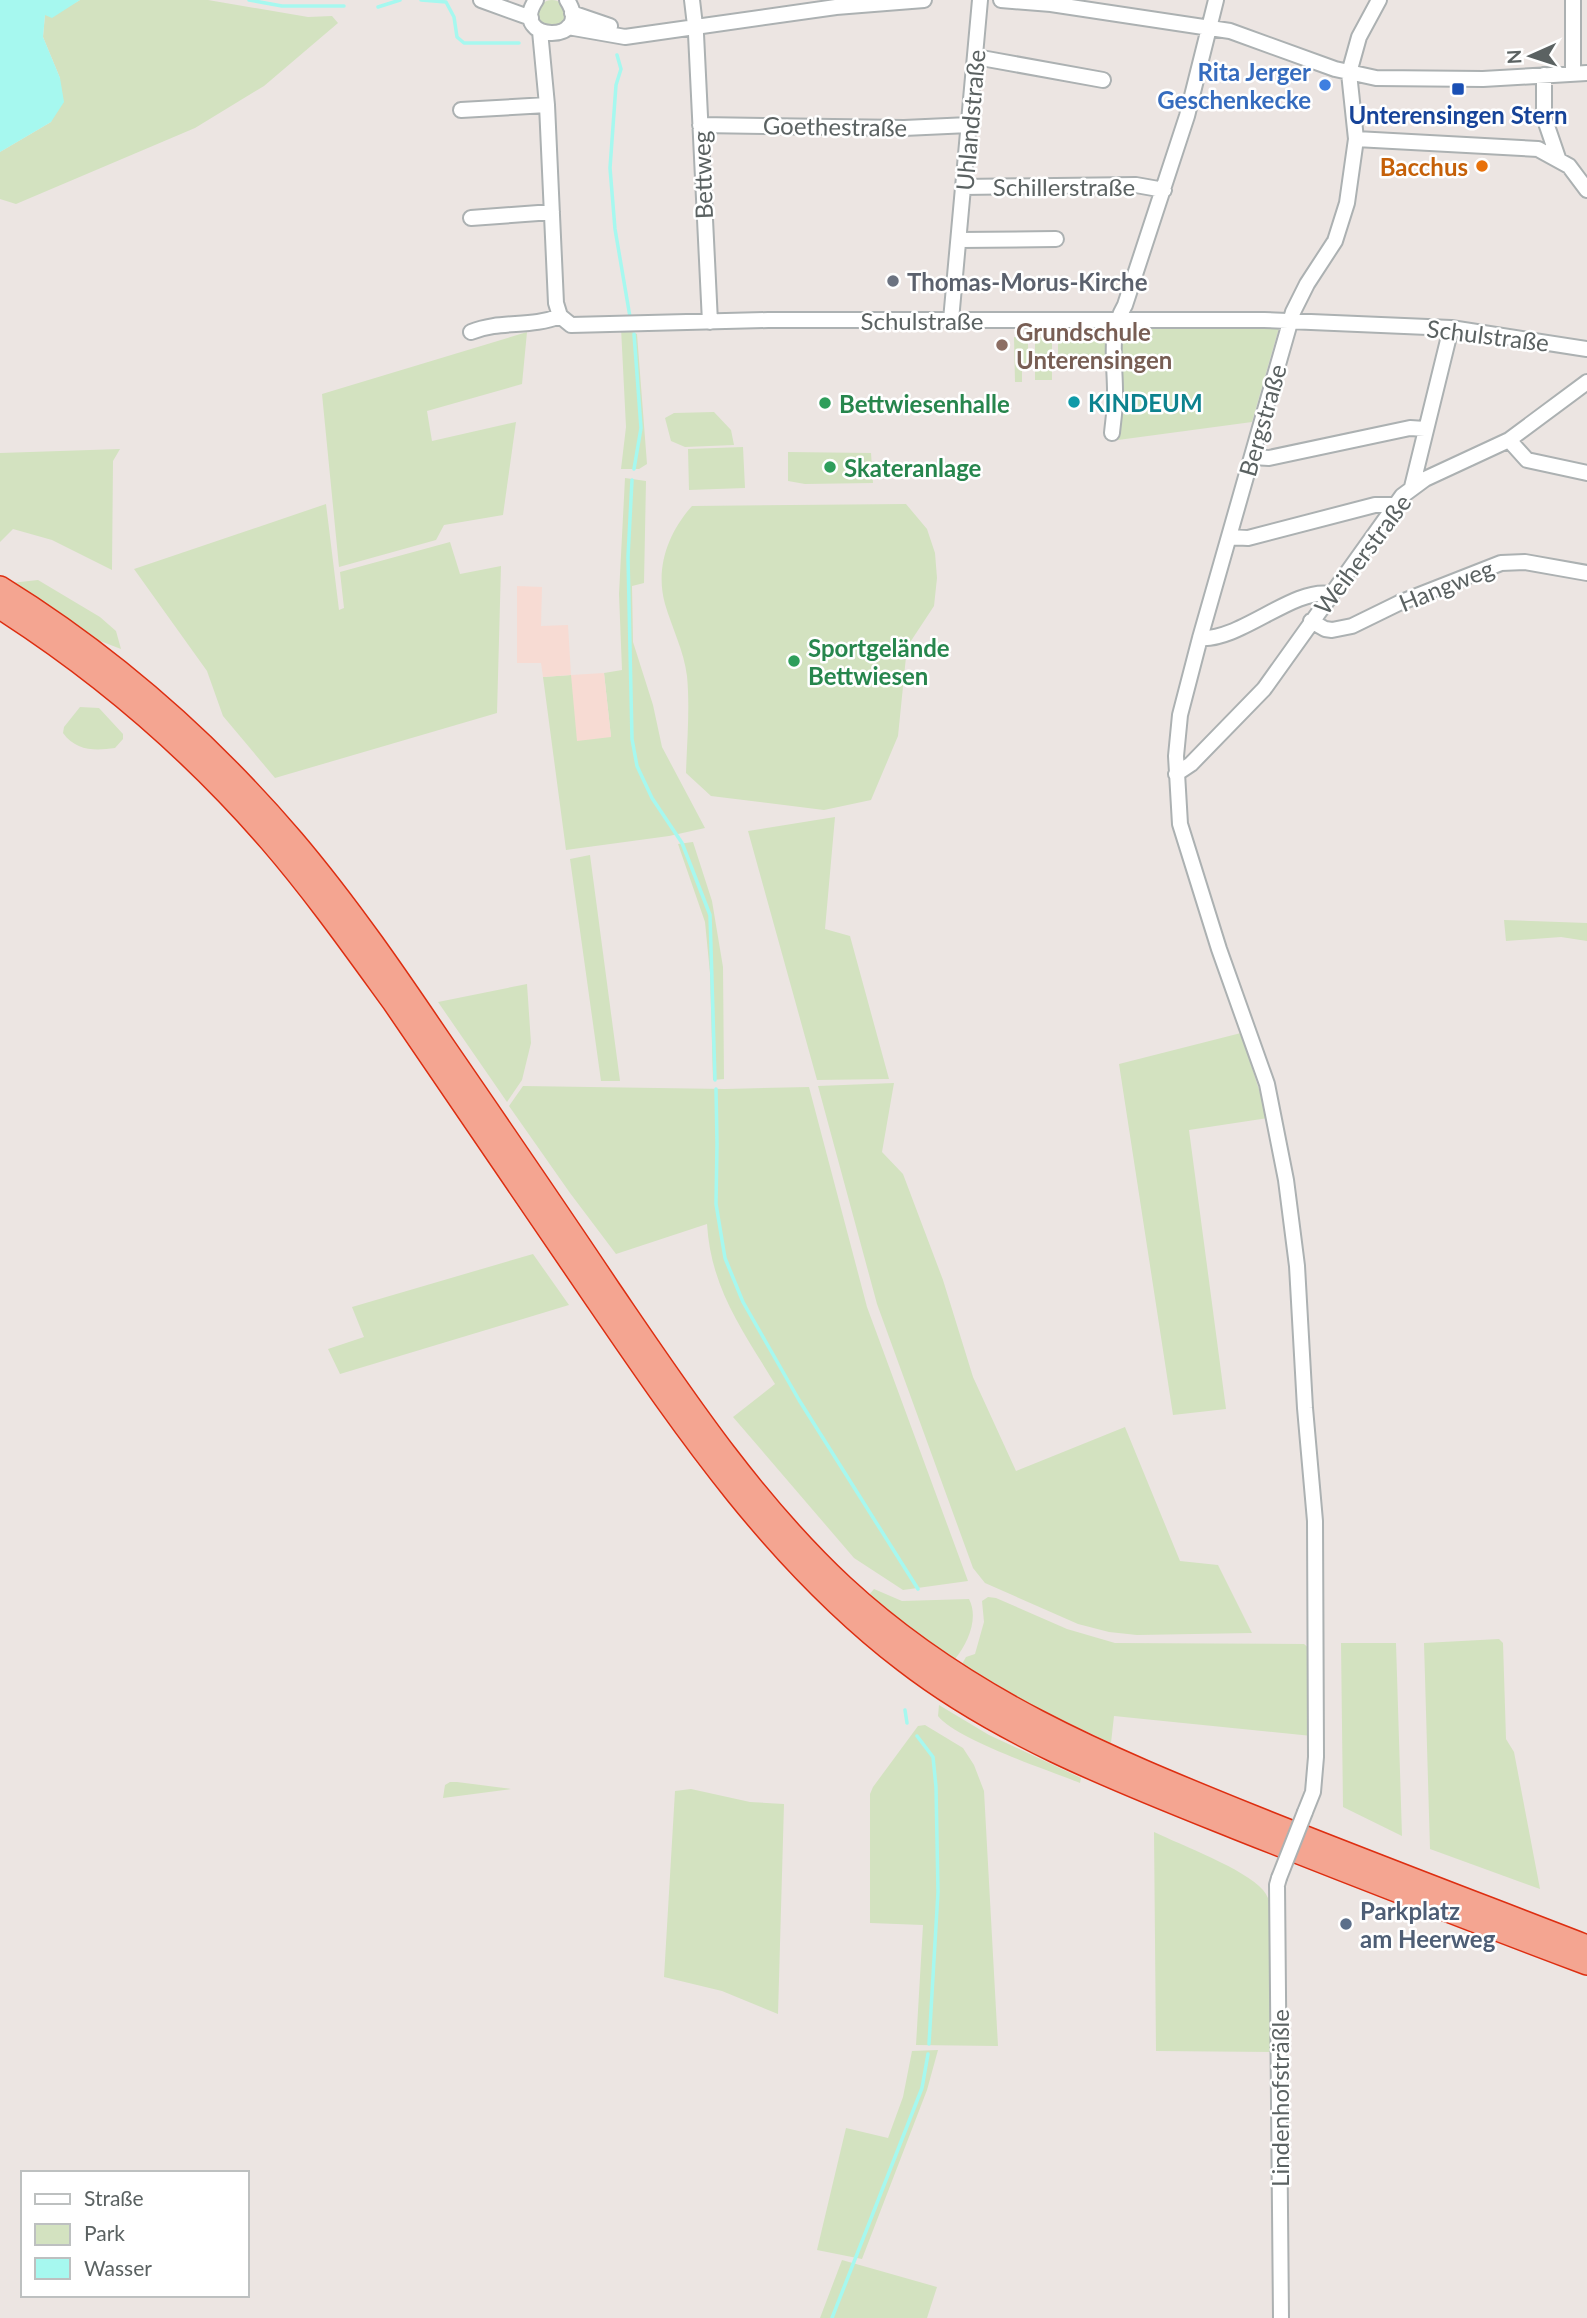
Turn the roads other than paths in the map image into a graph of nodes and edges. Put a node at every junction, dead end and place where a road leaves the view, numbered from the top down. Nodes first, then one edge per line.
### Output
1 (692, 0) edge
2 (924, 0) edge
3 (980, 0) edge
4 (1000, 0) edge
5 (1216, 0) edge
6 (1379, 0) edge
7 (1573, 0) edge
8 (487, 2) edge
9 (813, 5) edge
10 (534, 7) edge
11 (566, 19) edge
12 (696, 28) junction
13 (1210, 28) junction
14 (540, 32) junction
15 (976, 57) junction
16 (1349, 73) junction
17 (1580, 73) edge
18 (1544, 75) junction
19 (1103, 80) dead end
20 (545, 82) junction
21 (547, 105) junction
22 (461, 110) dead end
23 (700, 125) junction
24 (969, 125) junction
25 (1356, 139) junction
26 (1558, 158) junction
27 (963, 187) junction
28 (1164, 190) junction
29 (1587, 190) edge
30 (552, 212) junction
31 (471, 218) dead end
32 (1056, 239) dead end
33 (959, 240) junction
34 (560, 316) junction
35 (951, 320) junction
36 (1116, 320) junction
37 (1291, 321) junction
38 (710, 322) junction
39 (1451, 328) junction
40 (471, 331) dead end
41 (1587, 349) edge
42 (1587, 382) edge
43 (1425, 429) junction
44 (1112, 433) dead end
45 (1509, 440) junction
46 (1252, 457) junction
47 (1587, 472) edge
48 (1412, 487) junction
49 (1393, 505) junction
50 (1229, 537) junction
51 (1587, 573) edge
52 (0, 587) edge
53 (1330, 594) junction
54 (0, 608) edge
55 (1311, 621) junction
56 (1200, 638) junction
57 (1176, 774) junction
58 (933, 1670) junction
59 (961, 1690) junction
60 (1305, 1812) joint
61 (1587, 1945) edge
62 (1587, 1964) edge
63 (1281, 2318) edge

1 - 12 street, Bettweg
2 - 9 street
3 - 15 street, Uhlandstraße
4 - 13 street
5 - 13 street
6 - 16 street
7 - 17 street
8 - 10 street
9 - 12 street
10 - 14 street
11 - 12 street
11 - 14 street
11 - 20 street
12 - 23 street, Bettweg
13 - 16 street
13 - 28 street
14 - 20 street
15 - 19 street
15 - 24 street, Uhlandstraße
16 - 18 street
16 - 25 street, Bergstraße
17 - 18 street
18 - 26 street
20 - 21 street
21 - 22 street
21 - 30 street
23 - 24 street, Goethestraße
23 - 38 street, Bettweg
24 - 27 street, Uhlandstraße
25 - 26 street
25 - 37 street, Bergstraße
26 - 29 street
27 - 28 street, Schillerstraße
27 - 33 street, Uhlandstraße
28 - 36 street
30 - 31 street
30 - 34 street
32 - 33 street
33 - 35 street, Uhlandstraße
34 - 38 street, Schulstraße
34 - 40 street, Schulstraße
35 - 36 street, Schulstraße
35 - 38 street, Schulstraße
36 - 37 street, Schulstraße
36 - 44 street
37 - 39 street, Schulstraße
37 - 46 street, Bergstraße
39 - 41 street, Schulstraße
39 - 43 street
42 - 45 street, Weiherstraße
43 - 46 street
43 - 48 street
45 - 47 street
45 - 48 street, Weiherstraße
46 - 50 street, Bergstraße
48 - 49 street, Weiherstraße
49 - 50 street
49 - 53 street, Weiherstraße
50 - 56 street, Bergstraße
51 - 55 street, Hangweg
52 - 58 highway
53 - 55 street, Weiherstraße
53 - 56 street
54 - 58 highway
55 - 57 street, Weiherstraße
56 - 57 street, Bergstraße
57 - 60 street, Bergstraße
58 - 59 highway
59 - 61 highway
59 - 62 highway
60 - 63 street, Lindenhofsträßle, bridge

